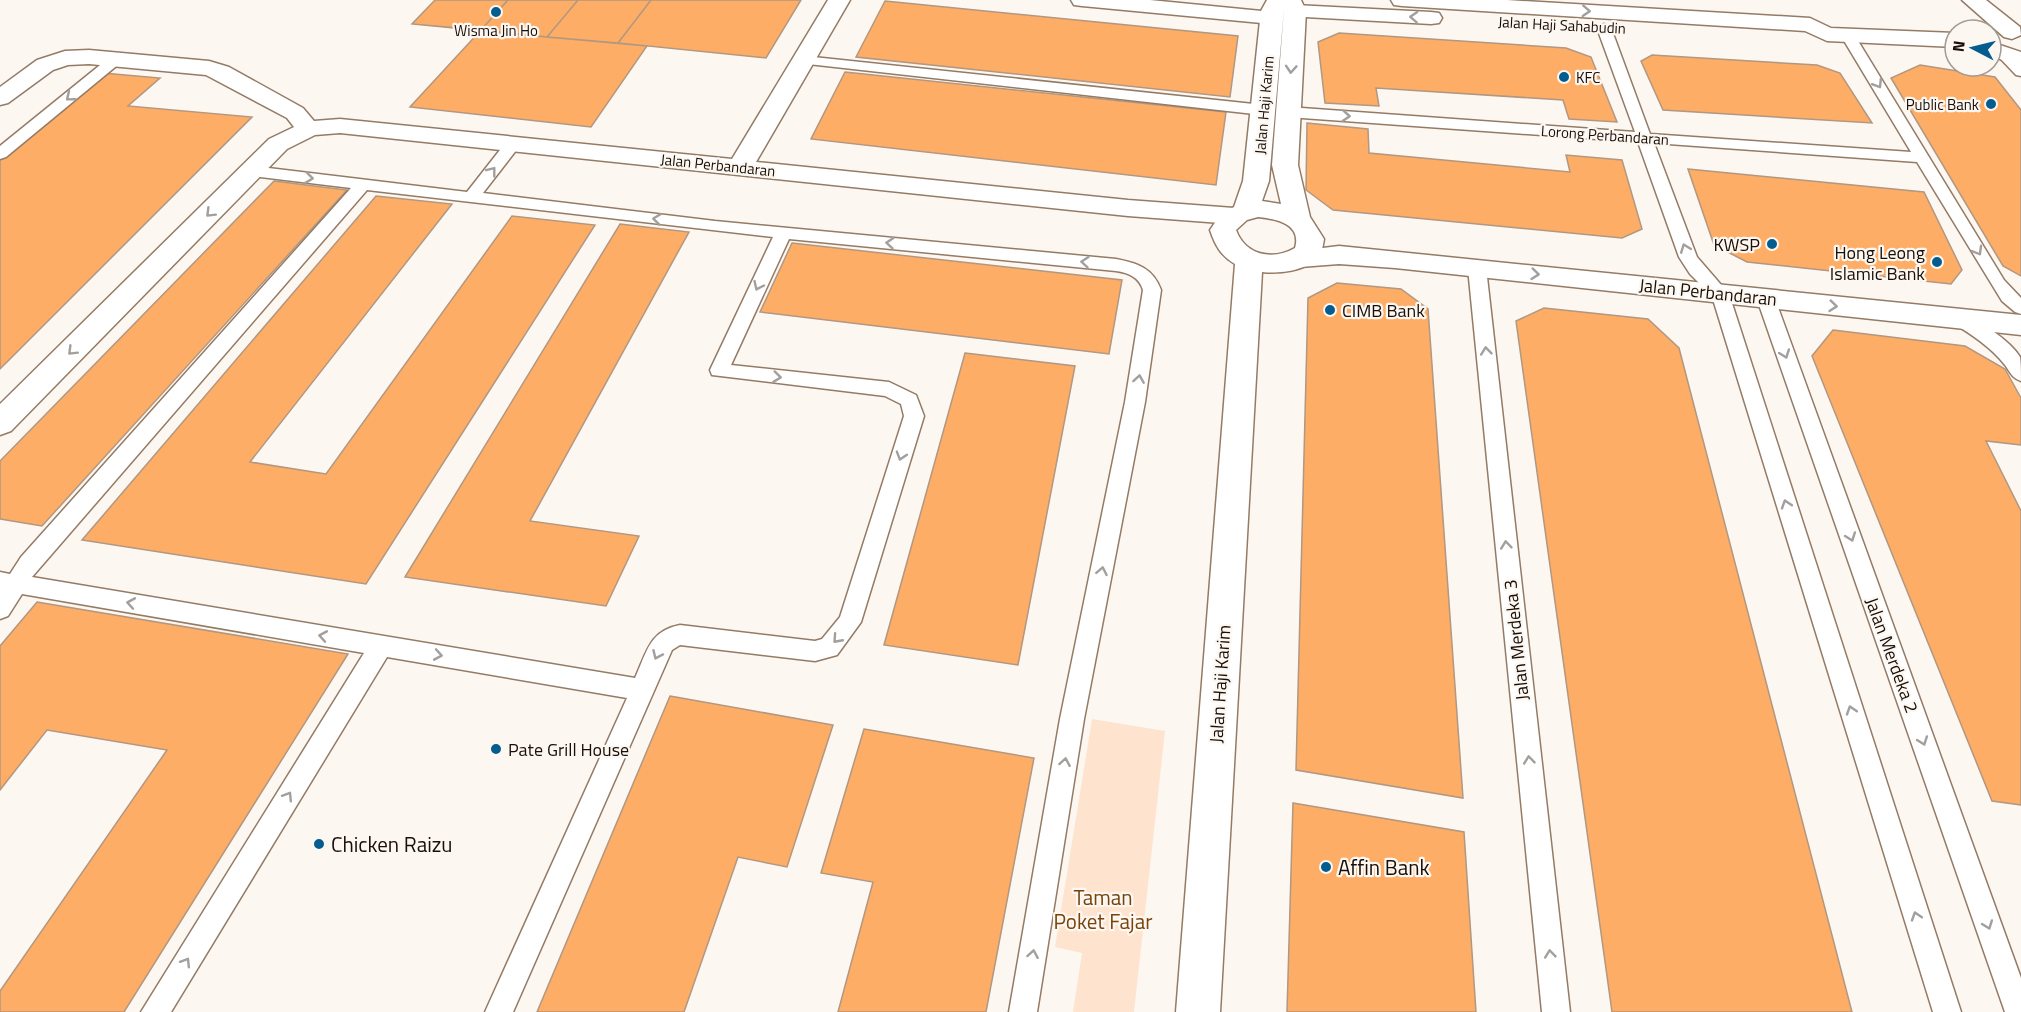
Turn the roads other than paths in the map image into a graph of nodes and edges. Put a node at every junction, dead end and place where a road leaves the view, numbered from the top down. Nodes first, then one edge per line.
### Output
1 (839, 0) edge
2 (1082, 0) edge
3 (1402, 0) edge
4 (1949, 0) edge
5 (1973, 0) edge
6 (1284, 7) edge
7 (1335, 7) edge
8 (1967, 18) edge
9 (1604, 28) junction
10 (2008, 33) edge
11 (1837, 34) junction
12 (1943, 39) edge
13 (2005, 54) edge
14 (116, 60) junction
15 (804, 60) junction
16 (2021, 72) edge
17 (0, 98) edge
18 (1263, 110) junction
19 (1288, 112) junction
20 (308, 129) junction
21 (1644, 137) junction
22 (513, 144) junction
23 (0, 154) edge
24 (1923, 158) junction
25 (740, 167) junction
26 (251, 171) junction
27 (363, 184) junction
28 (471, 198) junction
29 (1234, 222) junction
30 (1304, 226) junction
31 (783, 233) junction
32 (1395, 259) junction
33 (1275, 261) junction
34 (1477, 268) junction
35 (1720, 294) junction
36 (1766, 298) junction
37 (2021, 308) edge
38 (1959, 319) junction
39 (2021, 326) edge
40 (2021, 374) edge
41 (0, 423) edge
42 (8, 582) edge
43 (0, 609) edge
44 (381, 646) junction
45 (642, 690) junction
46 (155, 1012) edge
47 (499, 1012) edge
48 (1023, 1012) edge
49 (1198, 1012) edge
50 (1556, 1012) edge
51 (1947, 1012) edge
52 (2019, 1012) edge

1 - 15 street
2 - 6 street, Jalan Haji Sahabudin
3 -> 11 street, Jalan Haji Sahabudin
4 - 8 street
5 - 10 street
6 - 7 street, Jalan Haji Sahabudin
6 - 18 street, Jalan Haji Karim
6 -> 19 street, Jalan Haji Karim
9 -> 7 street, Jalan Haji Sahabudin
9 - 11 street, Jalan Haji Sahabudin
9 - 21 lane
11 - 12 street, Jalan Haji Sahabudin
11 -> 24 lane
13 - 16 lane
14 - 17 street
14 - 20 street
14 -> 23 lane
15 - 18 lane
15 - 25 street
18 - 29 street, Jalan Haji Karim
19 -> 21 lane, Lorong Perbandaran
19 - 30 street, Jalan Haji Karim
20 - 22 street, Jalan Perbandaran
20 - 26 street
21 - 24 lane, Lorong Perbandaran
35 -> 21 lane
22 - 25 street, Jalan Perbandaran
28 -> 22 lane
24 -> 37 lane
25 - 29 street, Jalan Perbandaran
26 -> 27 lane
26 -> 41 street
27 - 28 lane
27 - 42 lane
31 -> 28 lane
29 - 30 street, Jalan Perbandaran
29 - 33 street
30 - 32 street, Jalan Perbandaran
30 - 33 street, Jalan Haji Karim
31 -> 45 lane
48 -> 31 lane
32 - 33 street, Jalan Perbandaran
32 - 34 street, Jalan Perbandaran
33 - 49 street, Jalan Haji Karim
34 -> 35 street, Jalan Perbandaran
50 -> 34 lane, Jalan Merdeka 3
35 - 36 street, Jalan Perbandaran
51 -> 35 lane
36 -> 38 street, Jalan Perbandaran
36 -> 52 lane, Jalan Merdeka 2
38 - 39 street, Jalan Perbandaran
38 - 40 lane
42 - 43 lane
44 -> 42 lane
44 -> 45 lane
46 -> 44 lane
45 - 47 lane

